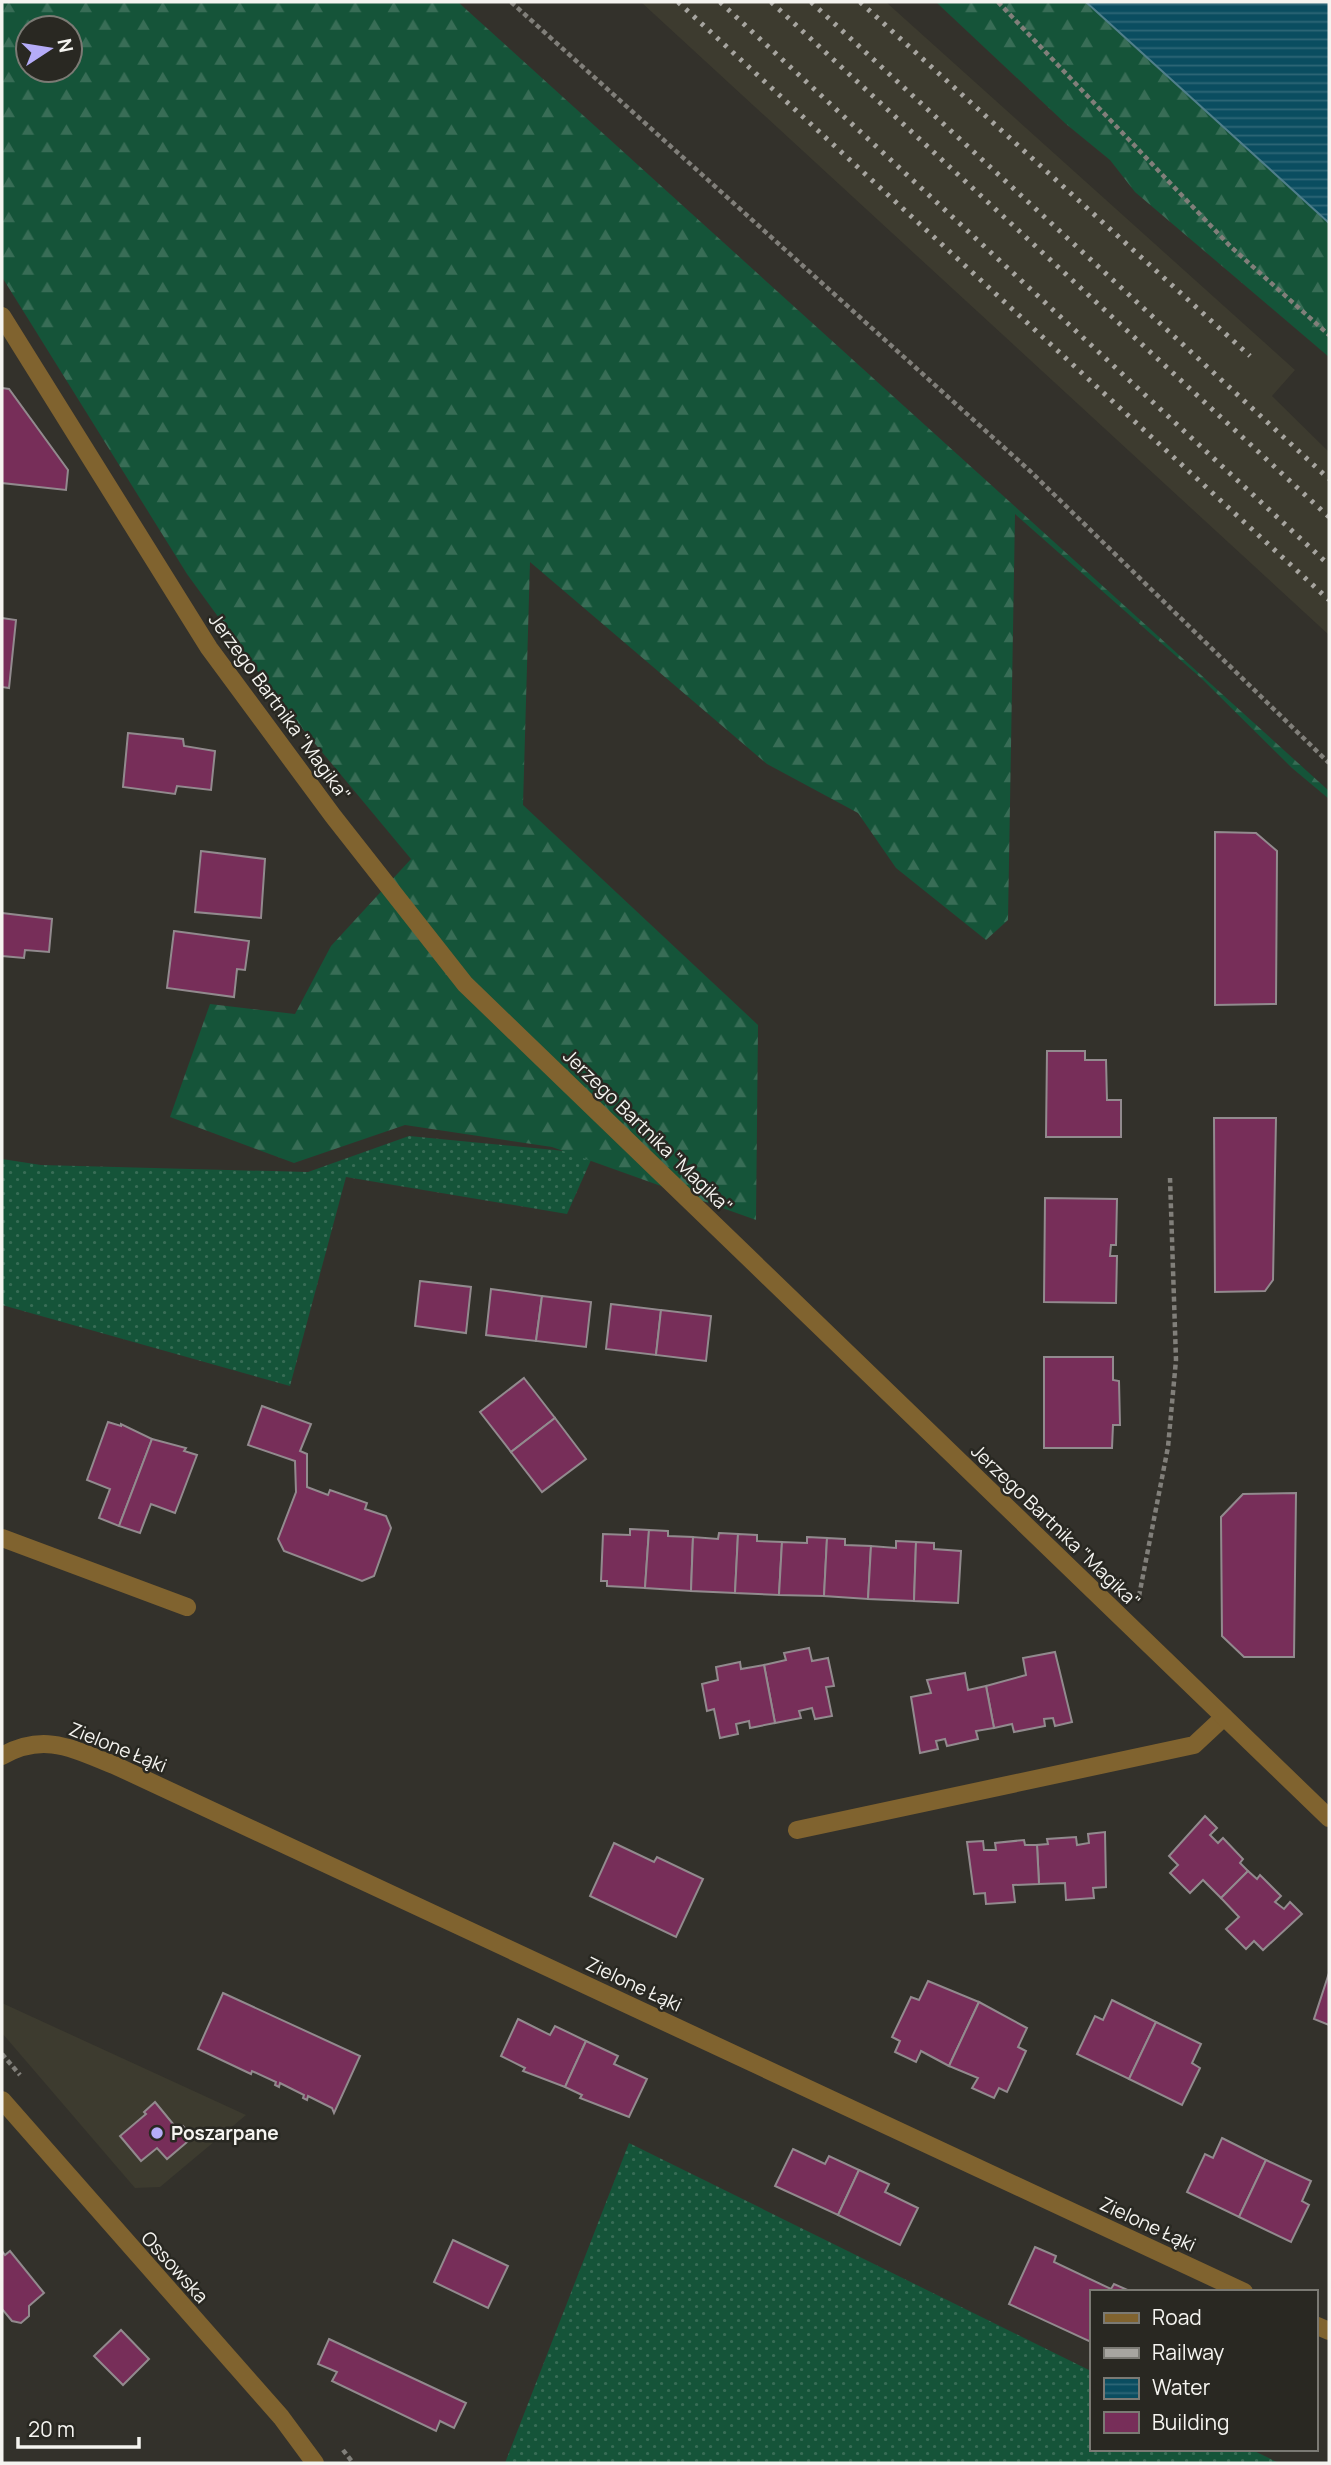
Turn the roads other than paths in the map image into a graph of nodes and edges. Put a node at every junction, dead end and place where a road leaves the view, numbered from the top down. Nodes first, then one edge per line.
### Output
1 (2, 316) edge
2 (2, 1538) edge
3 (187, 1606) dead end
4 (1224, 1717) junction
5 (2, 1756) edge
6 (1329, 1818) edge
7 (797, 1830) dead end
8 (2, 2100) edge
9 (1240, 2290) edge
10 (315, 2463) edge

1 - 4 street, Jerzego Bartnika "Magika"
2 - 3 street
4 - 6 street, Jerzego Bartnika "Magika"
4 - 7 street
5 - 9 street, Zielone Łąki
8 - 10 street, Ossowska

